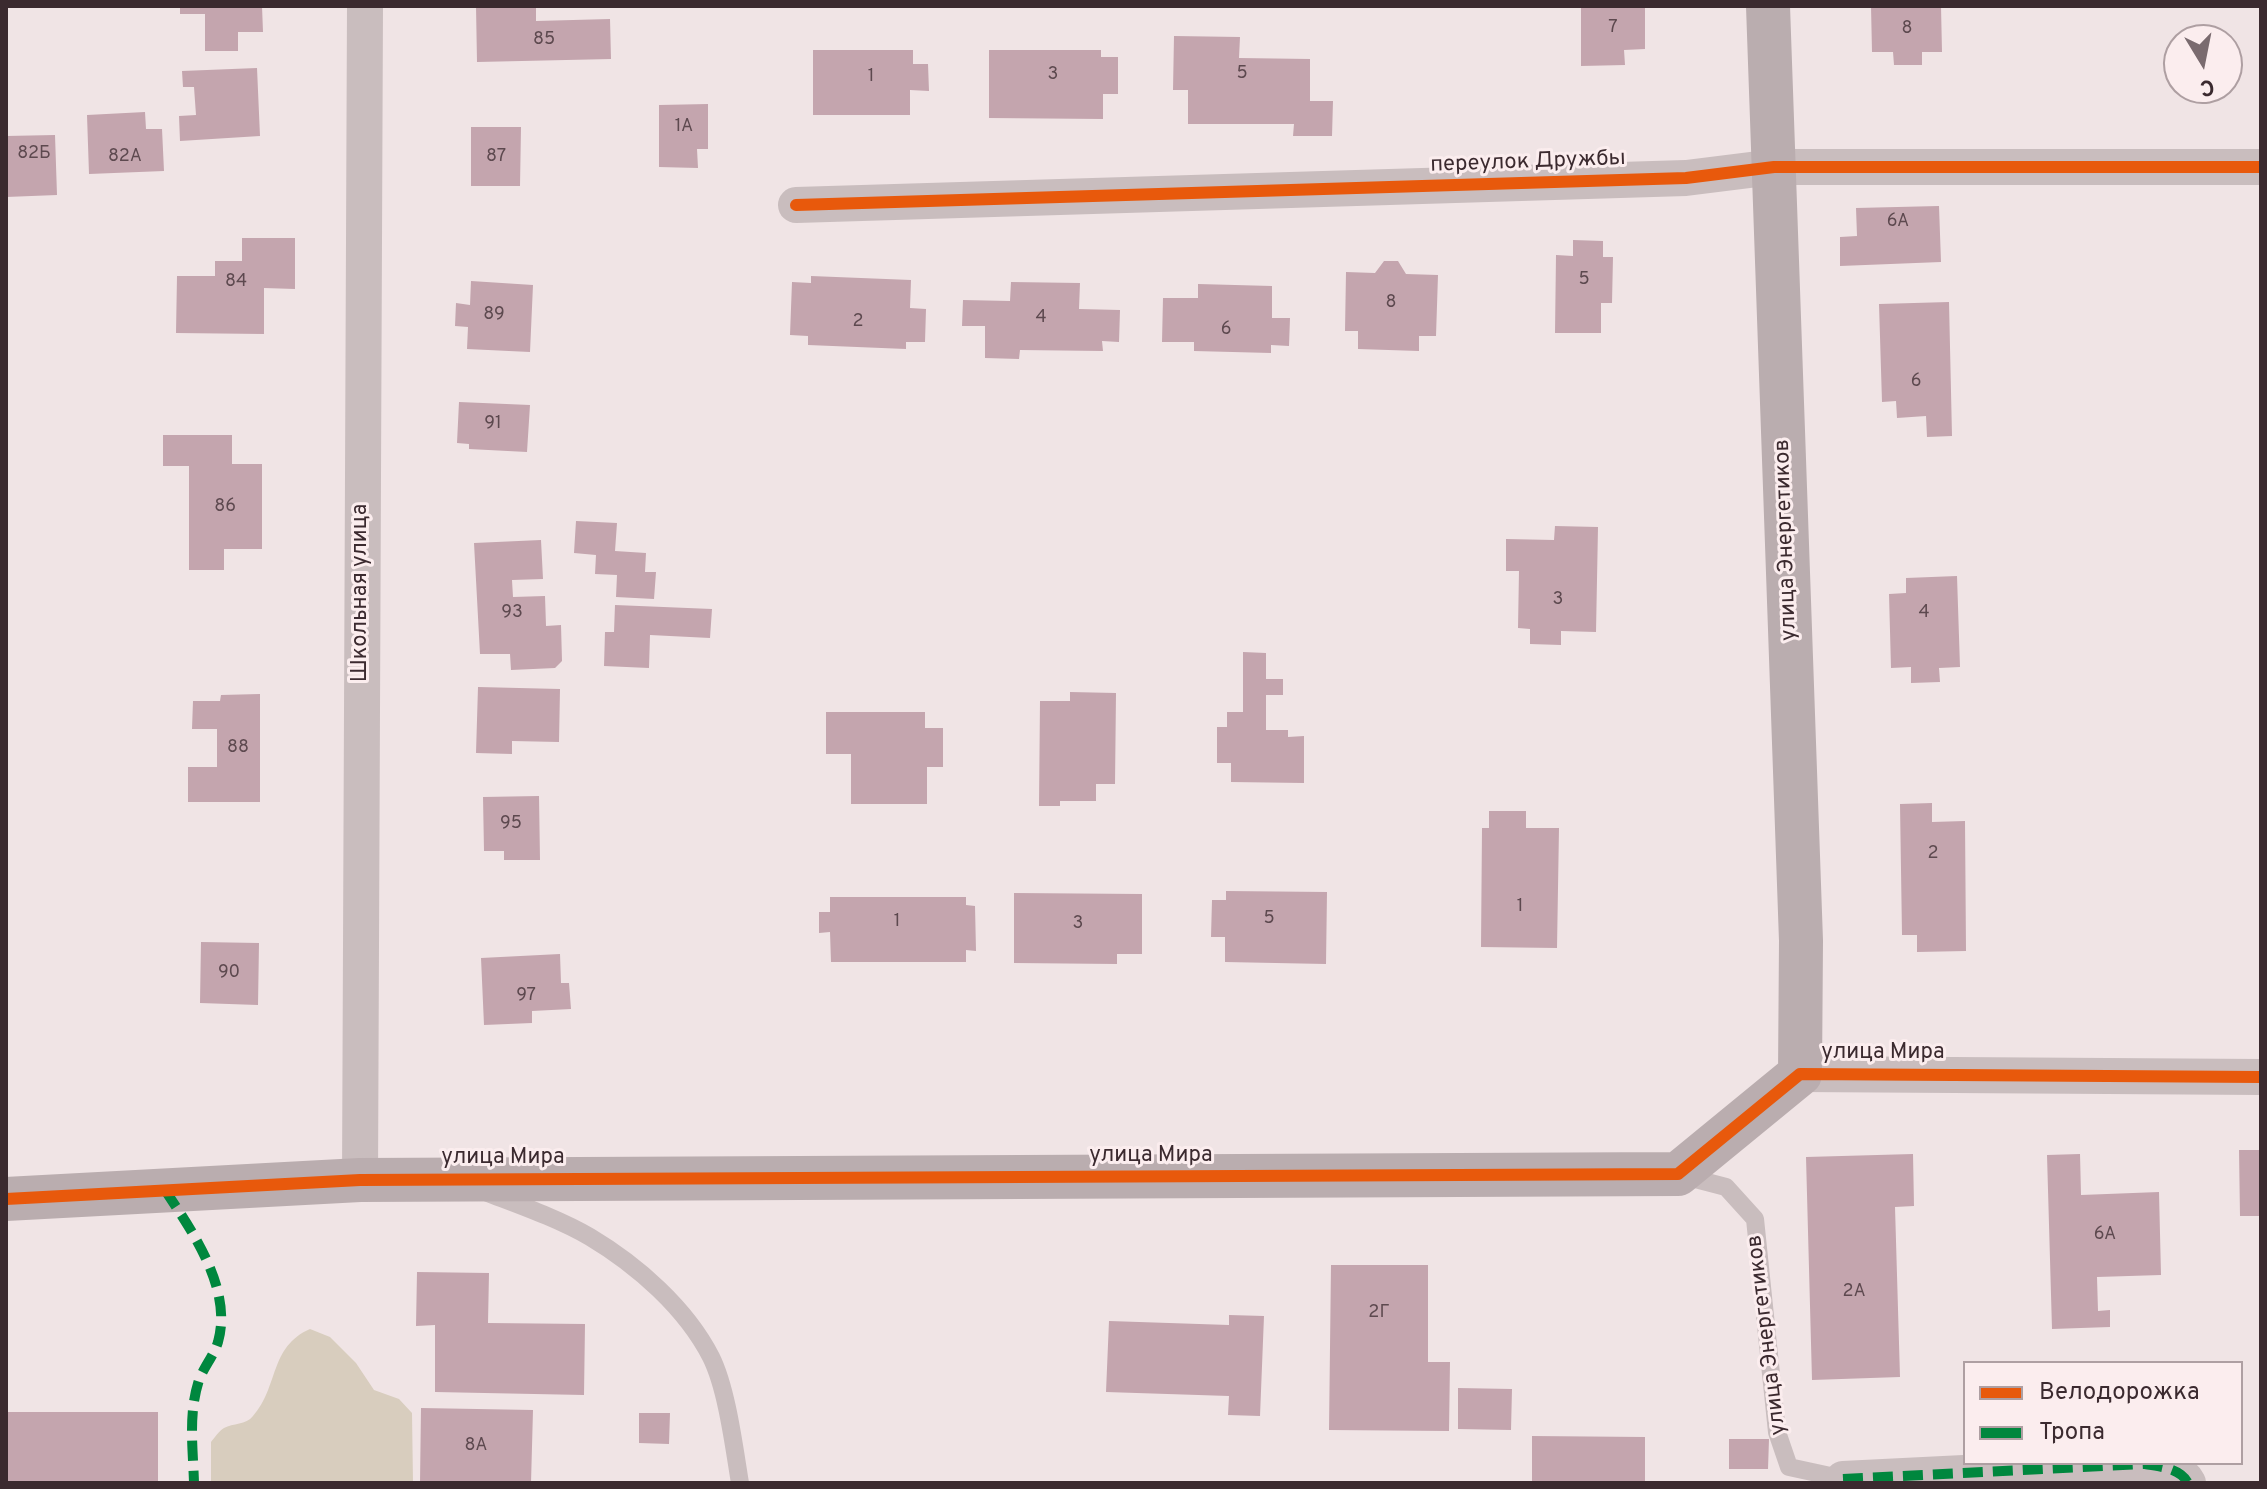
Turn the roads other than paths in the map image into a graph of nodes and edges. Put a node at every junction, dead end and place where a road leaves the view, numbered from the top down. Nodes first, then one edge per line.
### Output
1 (365, 6) edge
2 (1768, 6) edge
3 (1774, 167) junction
4 (2261, 167) edge
5 (796, 205) dead end
6 (1800, 1074) junction
7 (2261, 1077) edge
8 (1678, 1174) junction
9 (360, 1180) junction
10 (453, 1180) junction
11 (6, 1199) edge
12 (2128, 1465) edge
13 (2152, 1465) edge
14 (1789, 1475) edge
15 (1853, 1481) edge
16 (740, 1483) edge
17 (2188, 1483) edge

1 - 9 street, Школьная улица
2 - 3 street, улица Энергетиков
3 - 4 street, переулок Дружбы
3 - 5 street, переулок Дружбы
3 - 6 street, улица Энергетиков
6 - 7 street, улица Мира
6 - 8 street, улица Мира
8 - 10 street, улица Мира
8 - 14 lane, улица Энергетиков
9 - 10 street, улица Мира
9 - 11 street, улица Мира
10 - 16 lane
12 - 15 street
13 - 17 street
14 - 15 lane, улица Энергетиков

